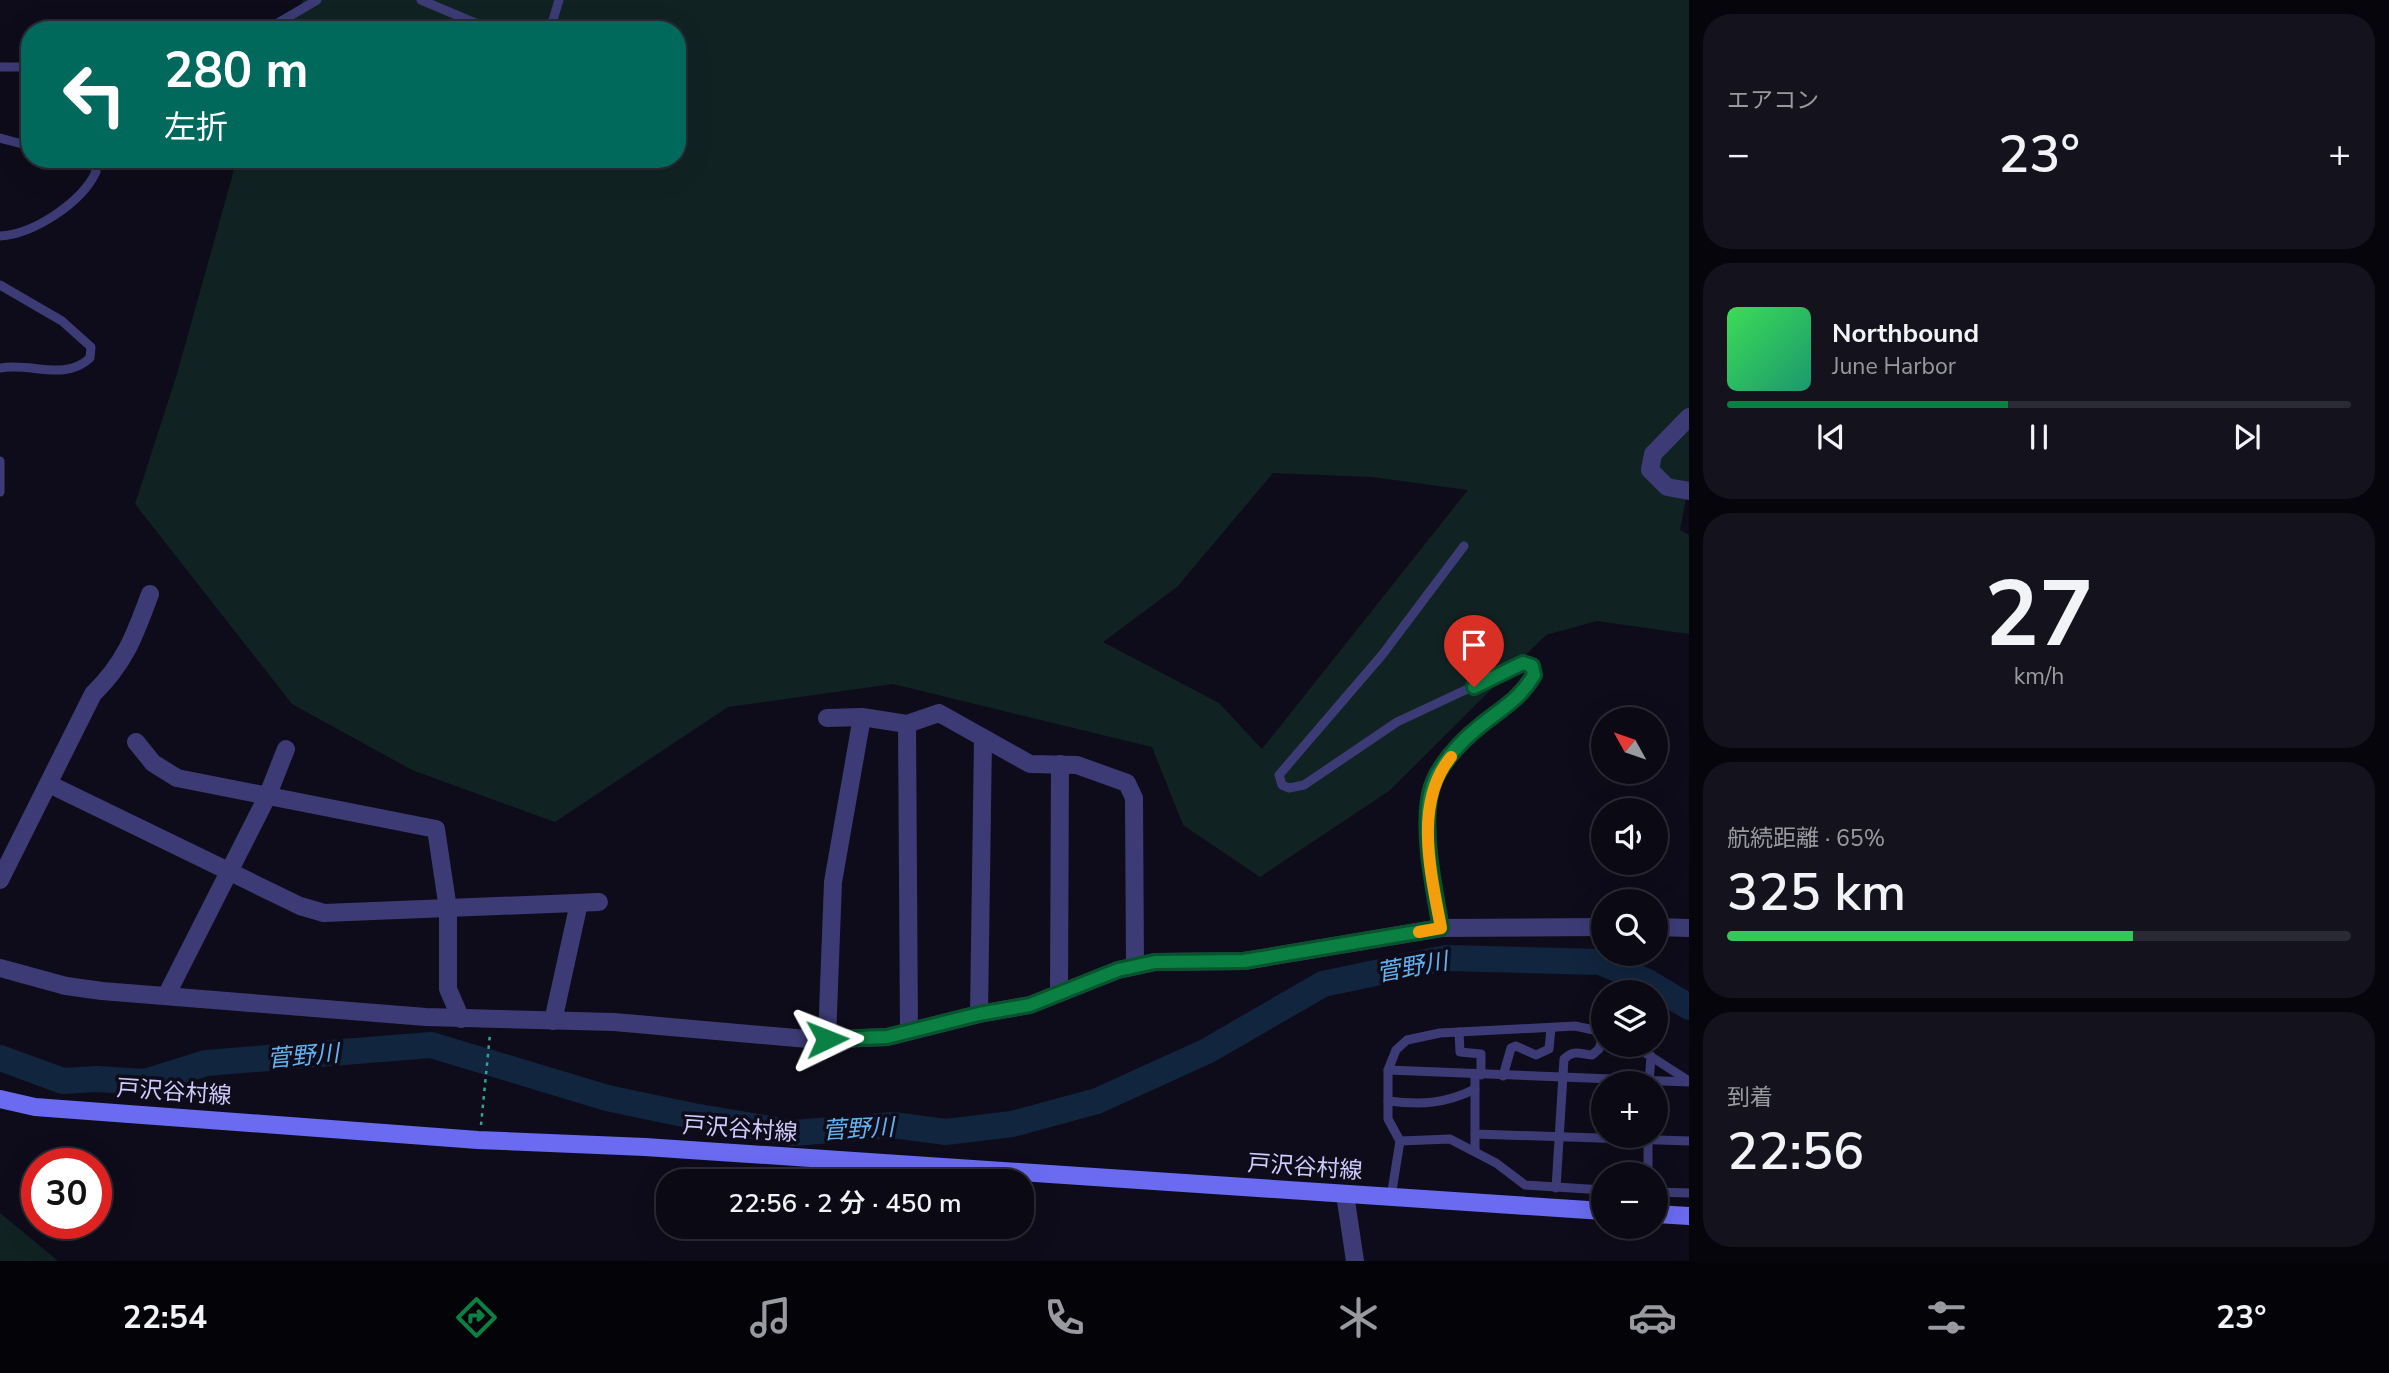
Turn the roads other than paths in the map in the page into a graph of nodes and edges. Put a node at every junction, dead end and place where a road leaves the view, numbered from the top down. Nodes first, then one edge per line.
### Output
1 (317, 0) edge
2 (421, 0) edge
3 (559, 0) edge
4 (281, 21) edge
5 (471, 21) edge
6 (552, 21) edge
7 (0, 67) edge
8 (21, 67) edge
9 (0, 138) edge
10 (21, 144) edge
11 (94, 168) edge
12 (0, 236) edge
13 (0, 285) edge
14 (0, 368) edge
15 (1689, 417) edge
16 (0, 461) edge
17 (1689, 491) edge
18 (0, 492) edge
19 (1464, 546) dead end
20 (150, 594) dead end
21 (862, 717) junction
22 (827, 718) dead end
23 (907, 724) junction
24 (983, 738) junction
25 (136, 741) dead end
26 (286, 749) dead end
27 (1060, 764) junction
28 (49, 784) junction
29 (267, 797) junction
30 (229, 872) junction
31 (0, 880) edge
32 (599, 902) dead end
33 (579, 903) junction
34 (448, 909) junction
35 (1591, 927) edge
36 (1668, 927) edge
37 (1441, 928) junction
38 (1689, 928) edge
39 (1135, 966) junction
40 (0, 968) edge
41 (1059, 993) junction
42 (166, 996) junction
43 (979, 1014) junction
44 (461, 1019) junction
45 (553, 1021) junction
46 (1551, 1028) junction
47 (909, 1031) junction
48 (1591, 1031) edge
49 (1460, 1032) junction
50 (827, 1039) junction
51 (1591, 1055) edge
52 (1653, 1057) edge
53 (1388, 1070) junction
54 (1478, 1075) junction
55 (1503, 1076) junction
56 (1562, 1078) junction
57 (1591, 1079) edge
58 (1689, 1081) edge
59 (1668, 1082) edge
60 (1475, 1089) junction
61 (0, 1099) edge
62 (1388, 1101) junction
63 (1475, 1134) junction
64 (1558, 1137) junction
65 (1591, 1137) edge
66 (1668, 1139) edge
67 (1689, 1140) edge
68 (1400, 1141) junction
69 (1475, 1151) junction
70 (1556, 1188) junction
71 (1591, 1189) edge
72 (1668, 1192) edge
73 (1689, 1193) edge
74 (1345, 1194) junction
75 (1391, 1197) junction
76 (1591, 1210) edge
77 (1668, 1215) edge
78 (1689, 1216) edge
79 (1355, 1261) edge

1 - 4 lane
2 - 5 lane
3 - 6 lane
7 - 8 lane
9 - 10 lane
11 - 12 lane
13 - 14 lane
15 - 17 street
16 - 18 lane
19 - 37 lane
20 - 28 street
21 - 22 street
21 - 23 street
21 - 50 street
23 - 24 street
23 - 47 street
24 - 27 street
24 - 43 street
25 - 29 street
26 - 29 street
27 - 39 street
27 - 41 street
28 - 30 street
28 - 31 street
29 - 30 street
29 - 34 street
30 - 34 street
30 - 42 street
32 - 33 street
33 - 34 street
33 - 45 street
34 - 44 street
35 - 37 street
36 - 38 street
37 - 39 street
39 - 41 street
40 - 42 street
41 - 43 street
42 - 44 street
43 - 47 street
44 - 45 street
45 - 50 street
46 - 48 lane
46 - 49 lane
46 - 55 lane
47 - 50 street
49 - 53 lane
49 - 54 lane
51 - 56 lane
52 - 58 lane
53 - 54 lane
53 - 62 lane
54 - 55 lane
54 - 60 lane
55 - 56 lane
56 - 57 lane
56 - 64 lane
58 - 59 lane
60 - 62 lane
60 - 63 lane
61 - 74 main road, 戸沢谷村線
62 - 68 lane
63 - 64 lane
63 - 69 lane
64 - 65 lane
64 - 70 lane
66 - 67 lane
68 - 69 lane
68 - 75 lane
69 - 70 lane
70 - 71 lane
72 - 73 lane
74 - 75 main road, 戸沢谷村線
74 - 79 street
75 - 76 main road, 戸沢谷村線
77 - 78 main road

